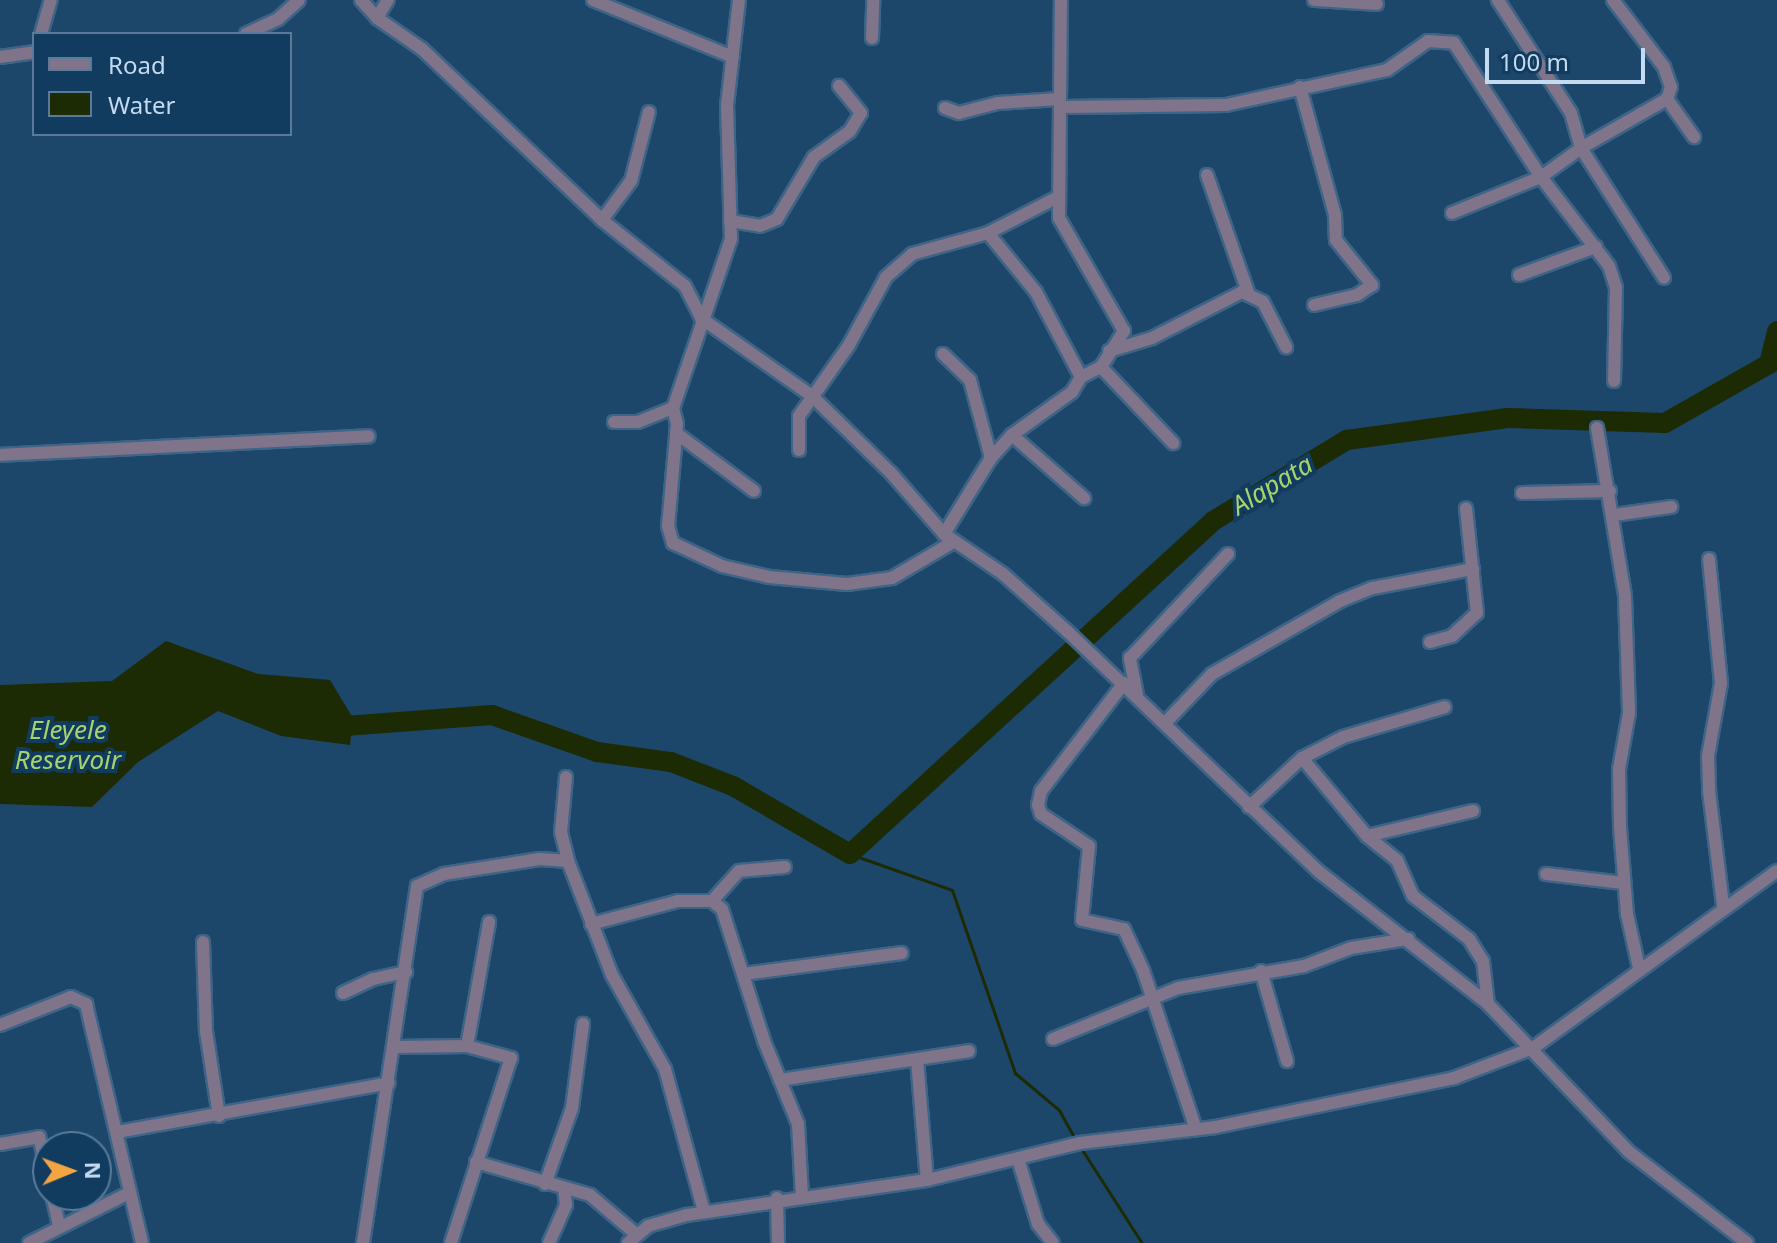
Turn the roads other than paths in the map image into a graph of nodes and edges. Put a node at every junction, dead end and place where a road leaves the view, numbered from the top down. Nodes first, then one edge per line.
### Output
1 (51, 0) edge
2 (299, 0) edge
3 (361, 0) edge
4 (388, 0) edge
5 (593, 0) edge
6 (739, 0) edge
7 (873, 0) edge
8 (1061, 0) edge
9 (1314, 0) edge
10 (1498, 0) edge
11 (1613, 0) edge
12 (1377, 4) dead end
13 (377, 18) junction
14 (42, 32) edge
15 (250, 32) edge
16 (872, 38) dead end
17 (32, 52) edge
18 (0, 57) edge
19 (733, 57) junction
20 (839, 86) dead end
21 (1300, 87) junction
22 (1667, 99) junction
23 (1060, 103) junction
24 (945, 108) dead end
25 (649, 112) dead end
26 (1694, 137) dead end
27 (1581, 148) junction
28 (1207, 175) dead end
29 (1541, 177) junction
30 (1056, 198) junction
31 (1452, 213) dead end
32 (602, 220) junction
33 (730, 221) junction
34 (988, 233) junction
35 (1596, 247) junction
36 (1519, 275) dead end
37 (1664, 278) dead end
38 (1248, 292) junction
39 (1314, 305) dead end
40 (701, 318) junction
41 (1286, 347) dead end
42 (1109, 351) junction
43 (943, 354) dead end
44 (1101, 367) junction
45 (1081, 377) junction
46 (1614, 381) dead end
47 (812, 396) junction
48 (673, 408) junction
49 (614, 422) dead end
50 (1597, 428) dead end
51 (676, 433) junction
52 (1012, 435) junction
53 (369, 436) dead end
54 (1173, 443) dead end
55 (799, 450) dead end
56 (0, 455) edge
57 (991, 458) junction
58 (754, 491) dead end
59 (1610, 491) junction
60 (1522, 493) dead end
61 (1084, 498) dead end
62 (1671, 507) dead end
63 (1466, 509) dead end
64 (1614, 515) junction
65 (944, 534) junction
66 (1228, 554) dead end
67 (1709, 559) dead end
68 (1473, 569) junction
69 (1430, 642) dead end
70 (1124, 683) junction
71 (1137, 695) junction
72 (1445, 707) dead end
73 (1165, 723) junction
74 (1302, 758) junction
75 (566, 777) dead end
76 (1249, 807) junction
77 (1473, 811) dead end
78 (1367, 836) junction
79 (568, 861) junction
80 (785, 867) dead end
81 (1777, 871) edge
82 (1546, 874) dead end
83 (1623, 883) junction
84 (712, 901) junction
85 (1723, 905) junction
86 (489, 922) dead end
87 (591, 924) junction
88 (1408, 939) junction
89 (203, 942) dead end
90 (902, 953) dead end
91 (1639, 968) junction
92 (1261, 971) junction
93 (406, 972) junction
94 (744, 974) junction
95 (343, 993) dead end
96 (1152, 997) junction
97 (1488, 1004) junction
98 (583, 1024) dead end
99 (0, 1025) edge
100 (1053, 1039) dead end
101 (467, 1046) junction
102 (396, 1047) junction
103 (1533, 1048) junction
104 (969, 1051) dead end
105 (917, 1059) junction
106 (1287, 1061) dead end
107 (780, 1080) junction
108 (389, 1083) junction
109 (219, 1116) junction
110 (1196, 1129) junction
111 (117, 1132) junction
112 (32, 1138) edge
113 (0, 1144) edge
114 (1018, 1159) junction
115 (476, 1162) junction
116 (927, 1180) junction
117 (545, 1184) junction
118 (564, 1189) junction
119 (129, 1193) junction
120 (802, 1195) junction
121 (777, 1198) junction
122 (56, 1211) edge
123 (704, 1212) junction
124 (59, 1226) junction
125 (632, 1239) edge
126 (29, 1243) edge
127 (142, 1243) edge
128 (363, 1243) edge
129 (451, 1243) edge
130 (549, 1243) edge
131 (778, 1243) edge
132 (1053, 1243) edge
133 (1747, 1243) edge

1 - 14 street
2 - 15 street
3 - 13 street
4 - 13 street
5 - 19 street
6 - 19 street
7 - 16 street
8 - 23 street
9 - 12 street
10 - 27 street
11 - 22 street
13 - 32 street
17 - 18 street
19 - 33 street
20 - 33 street
21 - 23 street
21 - 29 street
21 - 39 street
22 - 26 street
22 - 27 street
23 - 24 street
23 - 30 street
25 - 32 street
27 - 29 street
27 - 37 street
28 - 38 street
29 - 31 street
29 - 35 street
30 - 34 street
30 - 42 street
32 - 40 street
33 - 40 street
34 - 45 street
34 - 47 street
35 - 36 street
35 - 46 street
38 - 41 street
38 - 42 street
40 - 47 street
40 - 48 street
42 - 44 street
43 - 57 street
44 - 45 street
44 - 54 street
45 - 52 street
47 - 55 street
47 - 65 street
48 - 49 street
48 - 51 street
50 - 59 street
51 - 58 street
51 - 65 street
52 - 57 street
52 - 61 street
53 - 56 street
57 - 65 street
59 - 60 street
59 - 64 street
62 - 64 street
63 - 68 street
64 - 83 street
65 - 70 street
66 - 71 street
67 - 85 street
68 - 69 street
68 - 73 street
70 - 71 street
70 - 96 street
71 - 73 street
72 - 74 street
73 - 76 street
74 - 76 street
74 - 78 street
75 - 79 street
76 - 88 street
77 - 78 street
78 - 97 street
79 - 87 street
79 - 93 street
80 - 84 street
81 - 85 street
82 - 83 street
83 - 91 street
84 - 87 street
84 - 94 street
85 - 91 street
86 - 101 street
87 - 123 street
88 - 92 street
88 - 97 street
89 - 109 street
90 - 94 street
91 - 103 street
92 - 96 street
92 - 106 street
93 - 95 street
93 - 102 street
94 - 107 street
96 - 100 street
96 - 110 street
97 - 103 street
98 - 117 street
99 - 111 street
101 - 102 street
101 - 115 street
102 - 108 street
103 - 110 street
103 - 133 street
104 - 105 street
105 - 107 street
105 - 116 street
107 - 120 street
108 - 109 street
108 - 128 street
109 - 111 street
110 - 114 street
111 - 119 street
112 - 113 street
114 - 116 street
114 - 132 street
115 - 117 street
115 - 129 street
116 - 120 street
117 - 118 street
118 - 125 street
118 - 130 street
119 - 124 street
119 - 127 street
120 - 121 street
121 - 123 street
121 - 131 street
122 - 124 street
123 - 125 street
124 - 126 street

